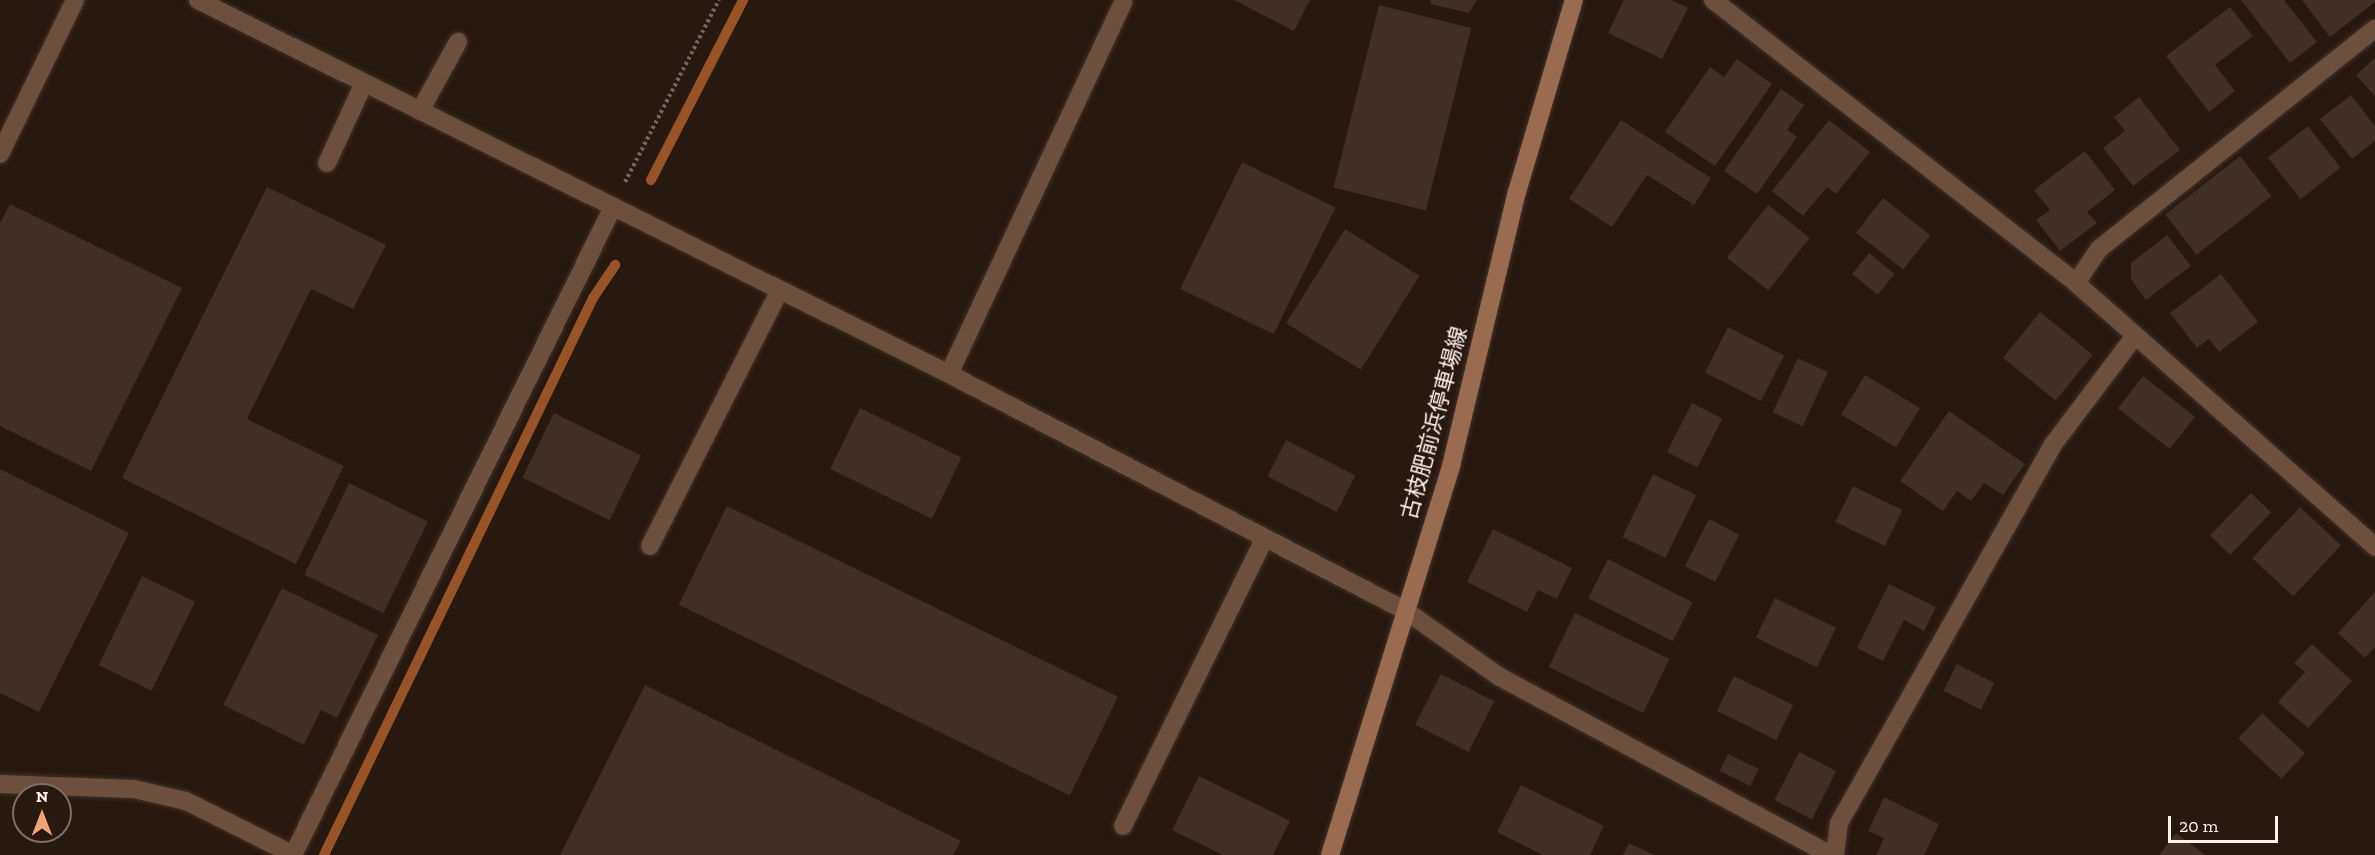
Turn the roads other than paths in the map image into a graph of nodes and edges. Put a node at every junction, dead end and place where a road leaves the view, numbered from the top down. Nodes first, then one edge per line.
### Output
1 (75, 0) edge
2 (198, 0) edge
3 (1574, 0) edge
4 (1713, 0) edge
5 (1123, 2) dead end
6 (2375, 29) edge
7 (458, 42) dead end
8 (364, 83) junction
9 (420, 111) junction
10 (0, 153) edge
11 (327, 163) dead end
12 (613, 207) junction
13 (2076, 283) junction
14 (780, 290) junction
15 (2135, 336) junction
16 (949, 374) junction
17 (1265, 538) junction
18 (650, 546) dead end
19 (2375, 548) edge
20 (1406, 611) junction
21 (0, 784) edge
22 (1123, 826) dead end
23 (294, 855) edge
24 (1330, 855) edge
25 (1830, 855) edge
26 (1835, 855) edge

1 - 10 street
2 - 8 street
3 - 20 main road, 古枝肥前浜停車場線
4 - 13 street
5 - 16 street
6 - 13 street
7 - 9 street
8 - 9 street
8 - 11 street
9 - 12 street
12 - 14 street
12 - 23 street
13 - 15 street
14 - 16 street
14 - 18 street
15 - 19 street
15 - 26 street
16 - 17 street
17 - 20 street
17 - 22 street
20 - 24 main road, 古枝肥前浜停車場線
20 - 25 street
21 - 23 street

